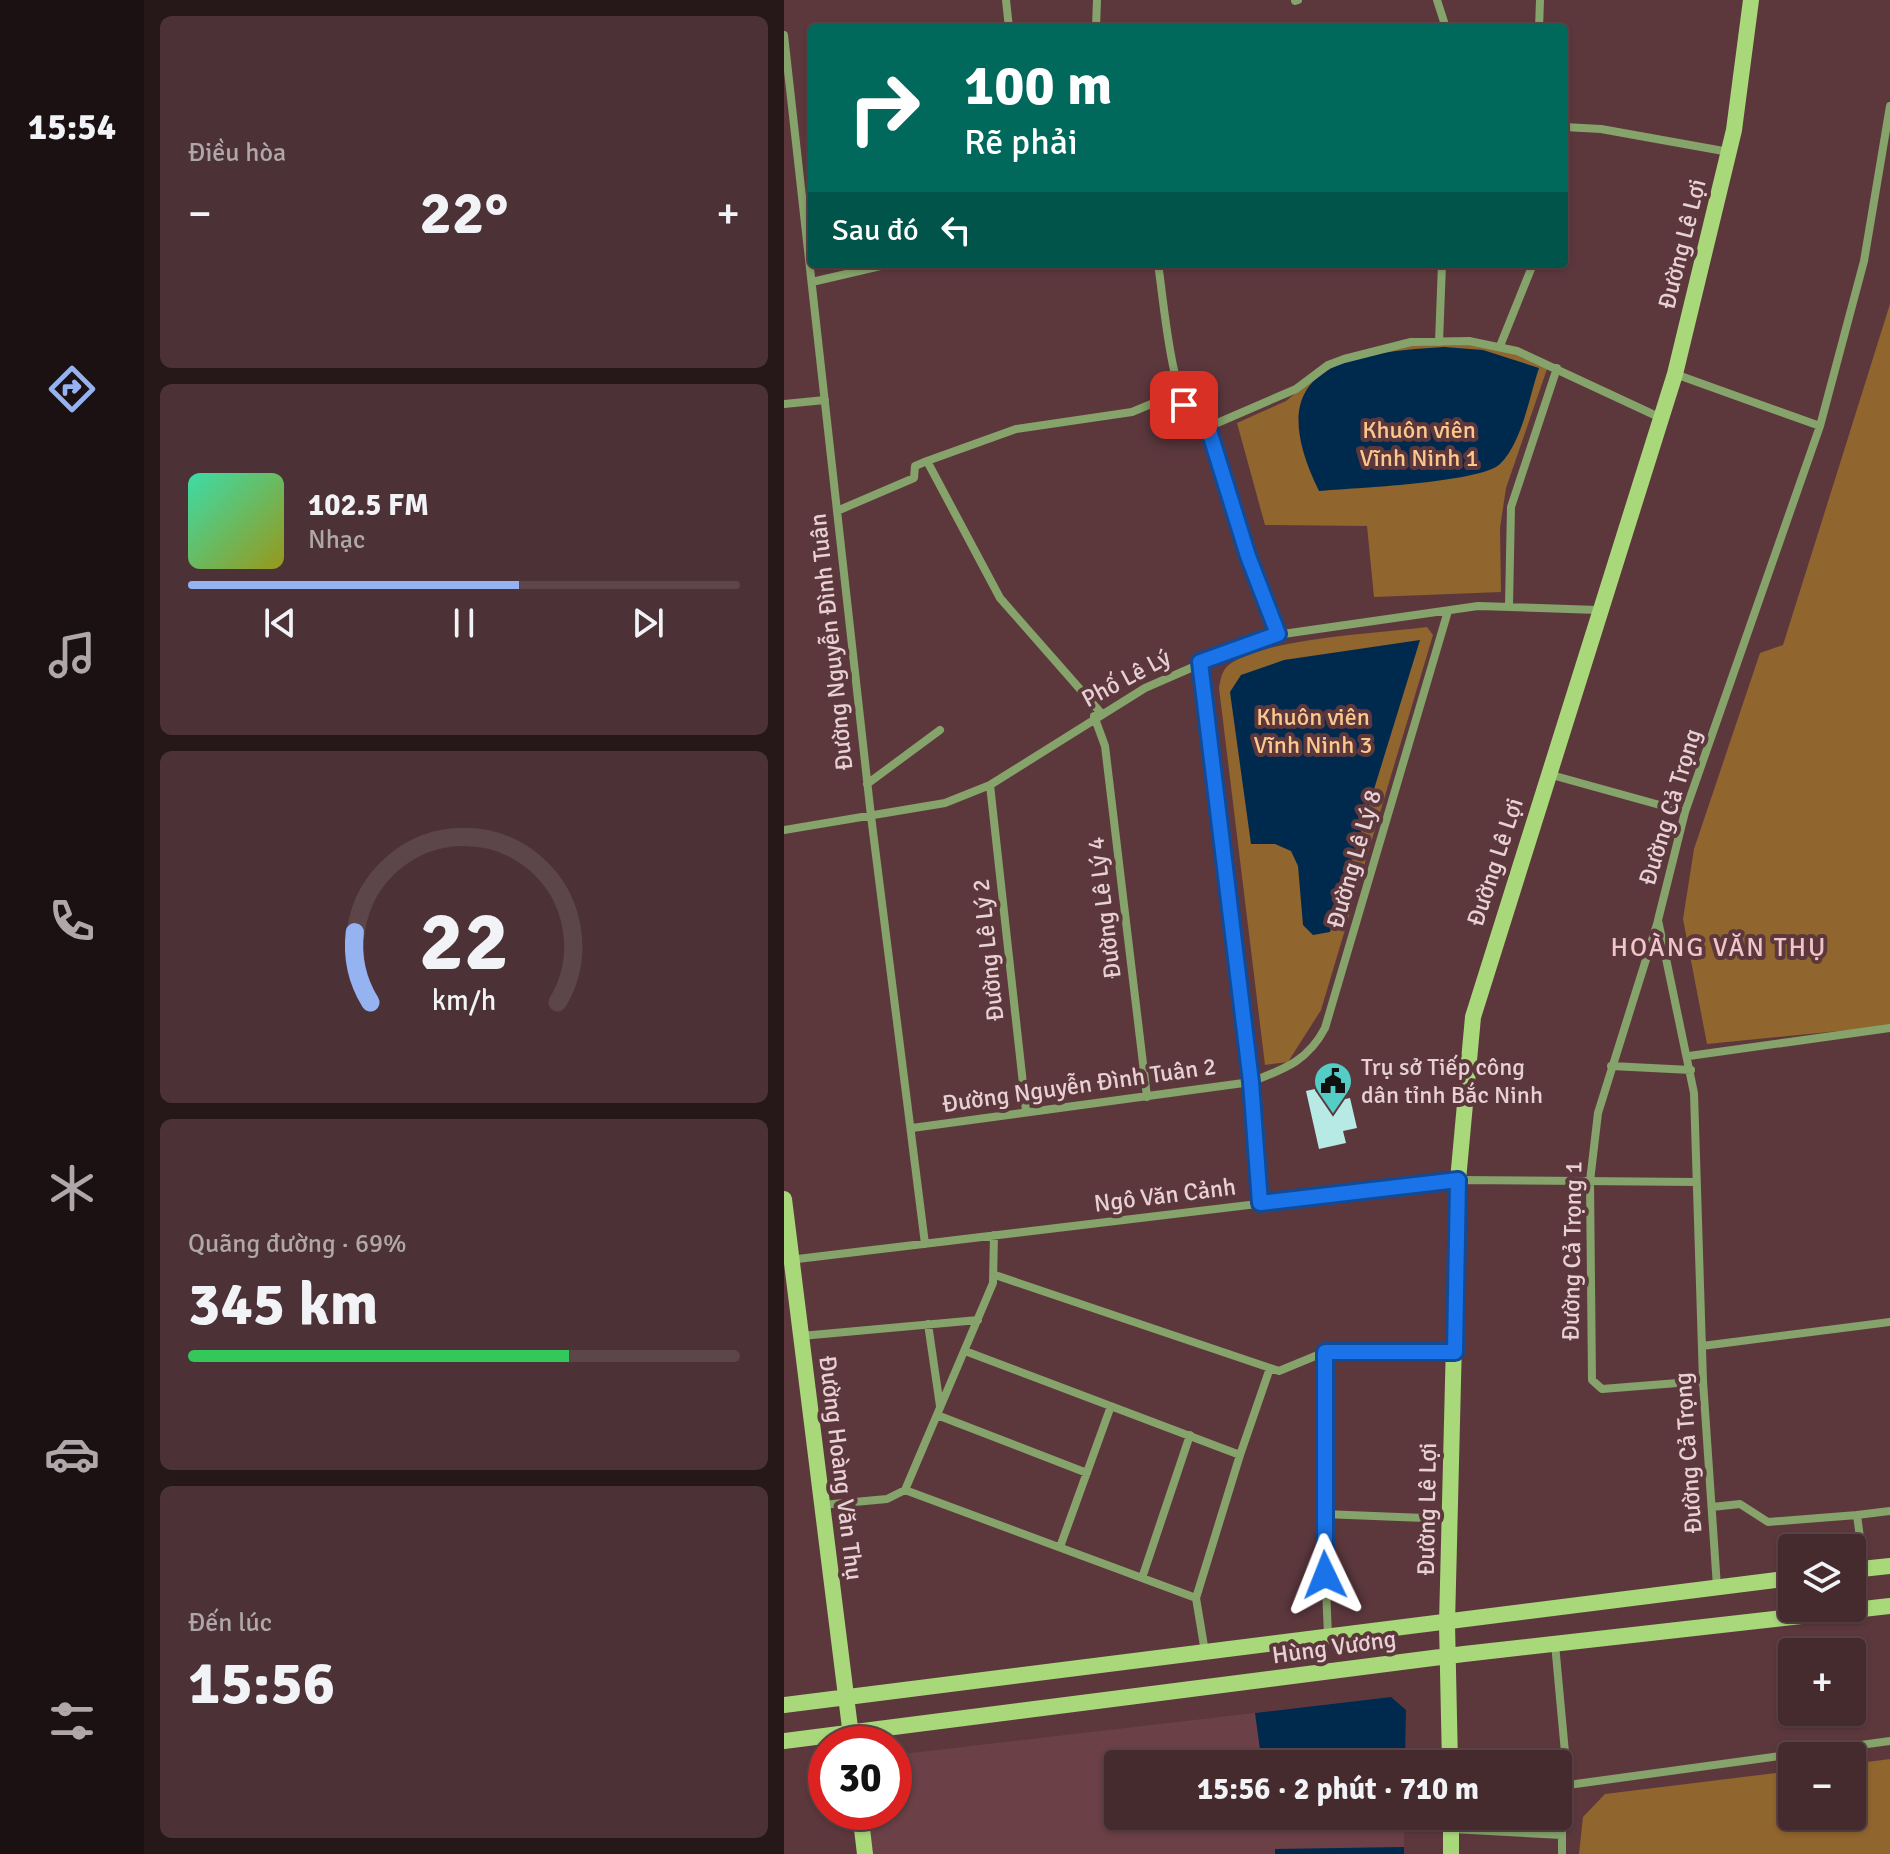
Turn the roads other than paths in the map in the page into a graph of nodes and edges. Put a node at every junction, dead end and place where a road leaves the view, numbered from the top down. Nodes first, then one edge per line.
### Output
1 (1006, 0) edge
2 (1097, 0) edge
3 (1437, 0) edge
4 (1540, 0) edge
5 (1751, 0) edge
6 (1009, 24) edge
7 (1096, 24) edge
8 (1445, 24) edge
9 (1539, 24) edge
10 (784, 35) edge
11 (1890, 106) edge
12 (1568, 127) edge
13 (1729, 152) junction
14 (808, 247) edge
15 (810, 268) edge
16 (872, 268) edge
17 (1159, 268) edge
18 (1442, 268) edge
19 (1531, 268) edge
20 (812, 282) junction
21 (1439, 342) junction
22 (1500, 346) junction
23 (1557, 368) junction
24 (1675, 374) junction
25 (1180, 392) junction
26 (825, 400) junction
27 (784, 404) edge
28 (1661, 418) junction
29 (1820, 426) junction
30 (1208, 427) junction
31 (927, 461) junction
32 (837, 511) junction
33 (1509, 605) junction
34 (1598, 610) junction
35 (1448, 611) junction
36 (1278, 634) junction
37 (1200, 662) junction
38 (1097, 714) junction
39 (940, 730) dead end
40 (1548, 774) junction
41 (867, 784) junction
42 (990, 785) junction
43 (1685, 812) junction
44 (871, 816) junction
45 (784, 830) edge
46 (1658, 920) junction
47 (1890, 1028) edge
48 (1689, 1056) junction
49 (1611, 1066) junction
50 (1691, 1070) junction
51 (1251, 1082) junction
52 (1147, 1097) junction
53 (1026, 1111) junction
54 (912, 1128) junction
55 (1458, 1180) junction
56 (1590, 1181) junction
57 (1696, 1182) junction
58 (784, 1199) edge
59 (1260, 1203) junction
60 (994, 1235) junction
61 (925, 1244) junction
62 (788, 1260) edge
63 (995, 1275) junction
64 (978, 1320) junction
65 (1890, 1322) edge
66 (928, 1324) junction
67 (800, 1336) junction
68 (1702, 1346) junction
69 (965, 1351) junction
70 (1325, 1352) junction
71 (1455, 1352) junction
72 (1270, 1368) junction
73 (1703, 1381) junction
74 (1111, 1406) junction
75 (939, 1411) junction
76 (1190, 1435) junction
77 (1240, 1455) junction
78 (1087, 1473) junction
79 (905, 1490) junction
80 (821, 1505) junction
81 (1712, 1507) junction
82 (1890, 1511) edge
83 (1323, 1514) junction
84 (1857, 1515) junction
85 (1452, 1520) junction
86 (1857, 1534) edge
87 (1060, 1547) junction
88 (1890, 1566) edge
89 (1866, 1569) edge
90 (1142, 1578) junction
91 (1778, 1580) edge
92 (1717, 1587) junction
93 (1196, 1598) junction
94 (1890, 1606) edge
95 (1447, 1624) junction
96 (1328, 1637) junction
97 (1555, 1644) junction
98 (1205, 1652) junction
99 (1448, 1657) junction
100 (848, 1698) junction
101 (784, 1705) edge
102 (851, 1726) edge
103 (912, 1730) edge
104 (808, 1740) edge
105 (784, 1741) edge
106 (1890, 1741) edge
107 (1450, 1750) edge
108 (1565, 1750) edge
109 (1572, 1784) edge
110 (862, 1830) edge
111 (1451, 1830) edge
112 (1519, 1830) edge
113 (1562, 1830) edge
114 (1562, 1835) junction
115 (865, 1854) edge
116 (1451, 1854) edge
117 (1562, 1854) edge

1 - 6 street
2 - 7 street
3 - 8 street
4 - 9 street
5 - 13 main road, Đường Lê Lợi
10 - 14 street, Đường Nguyễn Đình Tuân
11 - 29 street, Đường Cả Trọng
12 - 13 street
13 - 24 main road, Đường Lê Lợi
15 - 20 street, Đường Nguyễn Đình Tuân
16 - 20 street
17 - 25 street
18 - 21 street
19 - 22 street
20 - 26 street, Đường Nguyễn Đình Tuân
21 - 22 street
21 - 30 street
22 - 23 street
23 - 28 street
23 - 33 street
24 - 28 main road, Đường Lê Lợi
24 - 29 street
25 - 30 street
25 - 31 street
26 - 27 street
26 - 32 street, Đường Nguyễn Đình Tuân
28 - 34 main road, Đường Lê Lợi
29 - 43 street, Đường Cả Trọng
30 - 36 street
31 - 32 street
31 - 38 street
32 - 41 street, Đường Nguyễn Đình Tuân
33 - 34 street, Phố Lê Lý
33 - 35 street, Phố Lê Lý
34 - 40 main road, Đường Lê Lợi
35 - 36 street, Phố Lê Lý
35 - 51 street, Đường Lê Lý 8
36 - 37 street, Phố Lê Lý
37 - 38 street, Phố Lê Lý
37 - 51 street
38 - 42 street, Phố Lê Lý
38 - 52 street, Đường Lê Lý 4
39 - 41 street
40 - 43 street
40 - 55 main road, Đường Lê Lợi
41 - 44 street, Đường Nguyễn Đình Tuân
42 - 44 street, Phố Lê Lý
42 - 53 street, Đường Lê Lý 2
43 - 46 street, Đường Cả Trọng
44 - 45 street, Phố Lê Lý
44 - 54 street, Đường Nguyễn Đình Tuân
46 - 48 street, Đường Cả Trọng
46 - 49 street, Đường Cả Trọng 1
47 - 48 street
48 - 50 street, Đường Cả Trọng
49 - 50 street
49 - 56 street, Đường Cả Trọng 1
50 - 57 street, Đường Cả Trọng
51 - 52 street, Đường Nguyễn Đình Tuân 2
51 - 59 street
52 - 53 street, Đường Nguyễn Đình Tuân 2
53 - 54 street, Đường Nguyễn Đình Tuân 2
54 - 61 street, Đường Nguyễn Đình Tuân
55 - 56 street, Ngô Văn Cảnh
55 - 59 street, Ngô Văn Cảnh
55 - 71 main road, Đường Lê Lợi
56 - 57 street, Ngô Văn Cảnh
56 - 73 street, Đường Cả Trọng 1
57 - 68 street, Đường Cả Trọng
58 - 62 main road, Đường Hoàng Văn Thụ
59 - 60 street, Ngô Văn Cảnh
60 - 61 street, Ngô Văn Cảnh
60 - 63 street
61 - 62 street, Ngô Văn Cảnh
62 - 67 main road, Đường Hoàng Văn Thụ
63 - 64 street
63 - 72 street
64 - 66 street
64 - 69 street
65 - 68 street
66 - 67 street
66 - 75 street
67 - 80 main road, Đường Hoàng Văn Thụ
68 - 73 street, Đường Cả Trọng
69 - 74 street
69 - 75 street
70 - 71 street
70 - 72 street
70 - 83 street
71 - 85 main road, Đường Lê Lợi
72 - 77 street
73 - 81 street, Đường Cả Trọng
74 - 76 street
74 - 78 street
75 - 78 street
75 - 79 street
76 - 77 street
76 - 90 street
77 - 93 street
78 - 87 street
79 - 80 street
79 - 87 street
80 - 100 main road, Đường Hoàng Văn Thụ
81 - 84 street
81 - 92 street, Đường Cả Trọng
82 - 84 street
83 - 85 street
83 - 96 street
84 - 86 street
85 - 95 main road, Đường Lê Lợi
87 - 90 street
88 - 89 main road
90 - 93 street
91 - 92 main road, Hùng Vương
92 - 95 main road, Hùng Vương
93 - 98 street
94 - 97 main road, Hùng Vương
95 - 96 main road, Hùng Vương
95 - 99 main road, Đường Lê Lợi
96 - 98 main road, Hùng Vương
97 - 99 main road, Hùng Vương
97 - 108 street
98 - 100 main road, Hùng Vương
99 - 103 main road, Hùng Vương
99 - 107 main road, Đường Lê Lợi
100 - 101 main road, Hùng Vương
100 - 102 main road, Đường Hoàng Văn Thụ
104 - 105 main road, Hùng Vương
106 - 109 street
110 - 115 main road
111 - 116 main road
112 - 114 street
113 - 114 street
114 - 117 street

